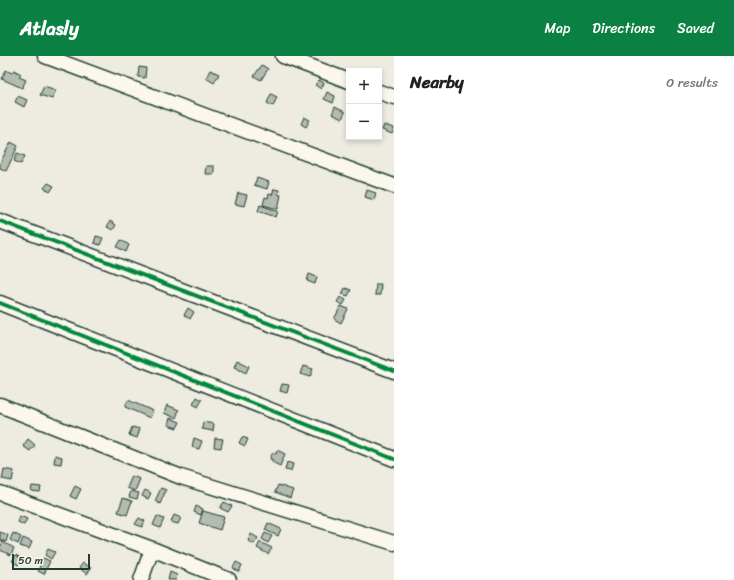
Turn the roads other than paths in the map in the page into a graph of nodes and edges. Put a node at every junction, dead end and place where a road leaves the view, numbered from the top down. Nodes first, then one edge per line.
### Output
1 (45, 56) edge
2 (283, 56) edge
3 (346, 79) edge
4 (382, 93) edge
5 (394, 97) edge
6 (394, 186) edge
7 (0, 221) edge
8 (0, 304) edge
9 (394, 371) edge
10 (0, 404) edge
11 (394, 459) edge
12 (0, 493) edge
13 (394, 543) edge
14 (152, 549) junction
15 (141, 580) edge
16 (229, 580) edge

1 - 6 street
2 - 3 street
4 - 5 street
7 - 9 street
8 - 11 street
10 - 13 street
12 - 14 street
14 - 15 street
14 - 16 street

